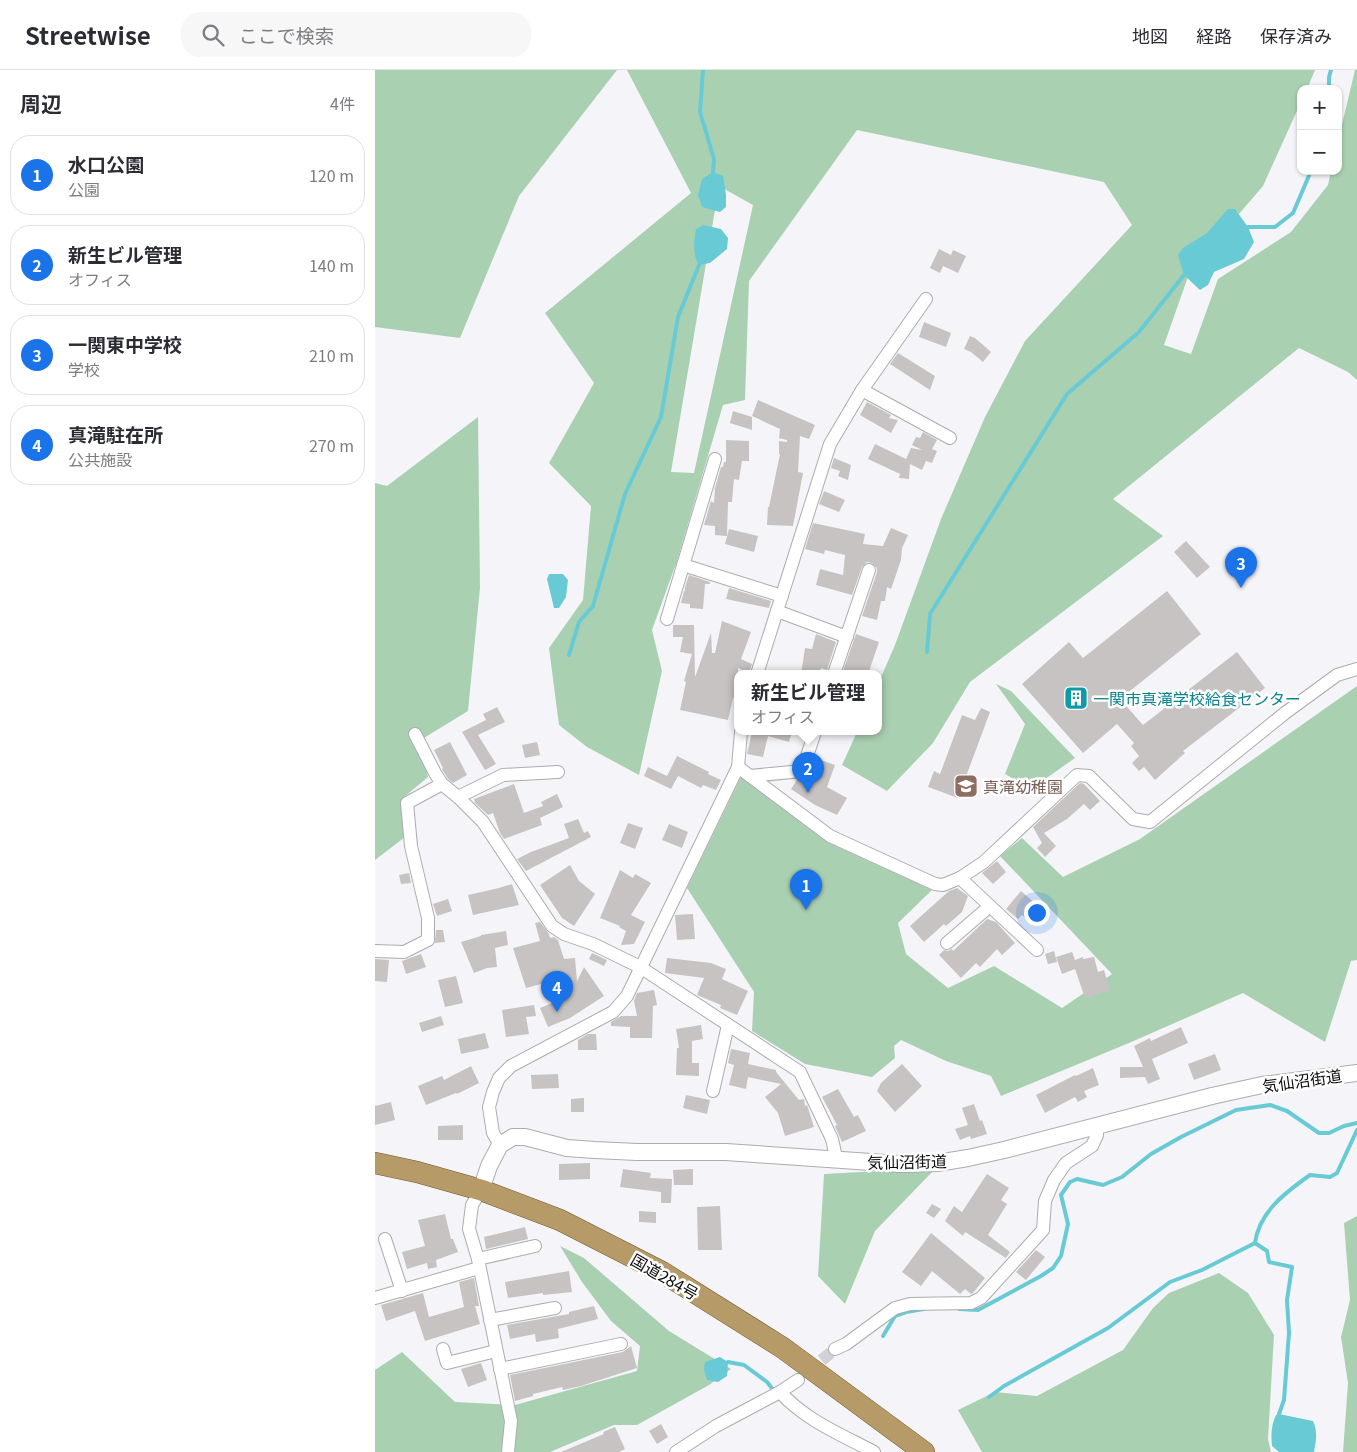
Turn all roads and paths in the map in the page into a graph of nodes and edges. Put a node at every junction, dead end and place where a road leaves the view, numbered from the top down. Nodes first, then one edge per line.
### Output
1 (926, 298) dead end
2 (862, 390) junction
3 (950, 438) dead end
4 (715, 459) dead end
5 (683, 565) junction
6 (869, 570) dead end
7 (781, 596) junction
8 (777, 611) junction
9 (667, 619) dead end
10 (847, 637) junction
11 (1357, 669) edge
12 (758, 670) edge
13 (835, 670) edge
14 (415, 734) dead end
15 (741, 735) edge
16 (814, 735) edge
17 (738, 767) junction
18 (558, 772) dead end
19 (750, 776) junction
20 (442, 784) junction
21 (458, 797) junction
22 (960, 878) junction
23 (990, 906) junction
24 (947, 943) dead end
25 (1037, 950) dead end
26 (375, 951) edge
27 (640, 967) junction
28 (728, 1025) junction
29 (1357, 1073) edge
30 (713, 1091) dead end
31 (1097, 1125) junction
32 (500, 1145) junction
33 (835, 1160) junction
34 (375, 1163) edge
35 (481, 1190) junction
36 (385, 1239) dead end
37 (535, 1246) dead end
38 (478, 1263) junction
39 (401, 1290) junction
40 (375, 1298) edge
41 (555, 1308) dead end
42 (490, 1320) junction
43 (621, 1344) dead end
44 (443, 1349) dead end
45 (835, 1349) tunnel mouth
46 (497, 1352) junction
47 (500, 1370) junction
48 (798, 1380) tunnel mouth
49 (780, 1392) junction
50 (508, 1452) edge
51 (676, 1452) edge
52 (874, 1452) edge
53 (925, 1452) edge

1 - 2 street
2 - 3 street
2 - 7 street
4 - 5 street
5 - 7 street
5 - 9 street
6 - 10 street
7 - 8 street
8 - 10 street
8 - 12 street
10 - 13 street
11 - 22 street
14 - 20 street
15 - 17 street
16 - 19 street
17 - 19 street
17 - 27 street
18 - 21 street
19 - 22 street
20 - 21 street
20 - 26 street
21 - 27 street
22 - 23 street
23 - 24 street
23 - 25 street
27 - 28 street
27 - 32 street
28 - 30 street
28 - 33 street
29 - 31 street, 気仙沼街道
31 - 33 street, 気仙沼街道
31 - 45 street
32 - 33 street, 気仙沼街道
32 - 35 street
34 - 35 highway, 国道284号
35 - 38 street
35 - 53 highway, 国道284号
36 - 39 street
37 - 38 street
38 - 39 street
38 - 42 street
39 - 40 street
41 - 42 street
42 - 46 street
43 - 47 street
44 - 46 street
46 - 47 street
47 - 50 street
48 - 49 street
49 - 51 street
49 - 52 street

